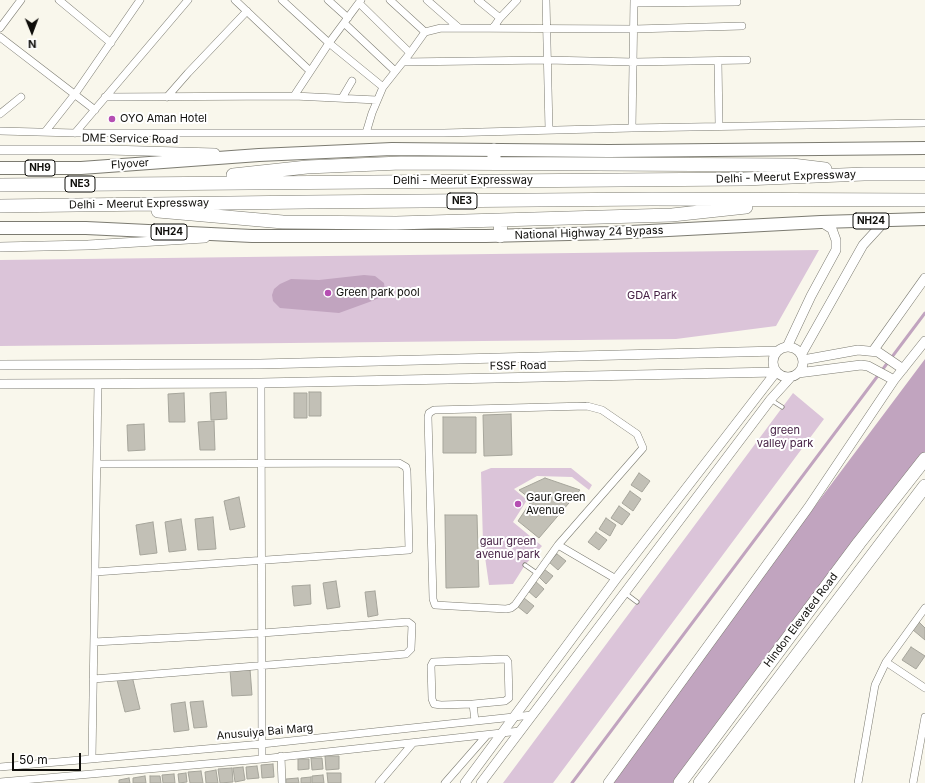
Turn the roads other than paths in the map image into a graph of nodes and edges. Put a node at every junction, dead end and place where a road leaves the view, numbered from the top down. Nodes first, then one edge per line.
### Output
1 (21, 0) edge
2 (59, 0) edge
3 (140, 0) edge
4 (188, 0) edge
5 (235, 0) edge
6 (282, 0) edge
7 (328, 0) edge
8 (390, 0) edge
9 (427, 0) edge
10 (478, 0) edge
11 (517, 0) edge
12 (546, 0) edge
13 (360, 2) edge
14 (634, 2) edge
15 (737, 2) dead end
16 (247, 11) junction
17 (500, 18) junction
18 (346, 20) junction
19 (742, 26) dead end
20 (0, 28) edge
21 (459, 28) junction
22 (494, 28) junction
23 (634, 29) junction
24 (547, 30) junction
25 (424, 32) junction
26 (0, 37) edge
27 (111, 43) junction
28 (329, 43) junction
29 (410, 53) junction
30 (546, 60) junction
31 (747, 60) dead end
32 (718, 61) junction
33 (403, 62) junction
34 (634, 62) junction
35 (395, 70) junction
36 (310, 71) junction
37 (352, 81) dead end
38 (383, 87) junction
39 (75, 94) junction
40 (294, 96) junction
41 (21, 97) dead end
42 (105, 97) junction
43 (167, 97) junction
44 (342, 98) junction
45 (377, 100) junction
46 (95, 110) junction
47 (0, 114) edge
48 (925, 123) edge
49 (719, 126) junction
50 (632, 128) junction
51 (549, 130) junction
52 (0, 131) edge
53 (45, 132) junction
54 (75, 133) junction
55 (366, 133) junction
56 (925, 148) edge
57 (0, 150) edge
58 (259, 155) junction
59 (494, 157) junction
60 (0, 168) edge
61 (864, 174) junction
62 (925, 174) edge
63 (160, 183) junction
64 (0, 185) edge
65 (808, 200) junction
66 (925, 200) edge
67 (89, 205) junction
68 (0, 206) edge
69 (923, 219) edge
70 (501, 220) junction
71 (885, 221) junction
72 (821, 222) junction
73 (0, 228) edge
74 (252, 236) junction
75 (500, 236) junction
76 (0, 247) edge
77 (925, 278) edge
78 (925, 341) edge
79 (787, 347) junction
80 (778, 351) junction
81 (876, 352) junction
82 (802, 357) junction
83 (0, 365) edge
84 (903, 369) junction
85 (776, 372) junction
86 (798, 373) junction
87 (790, 378) junction
88 (891, 378) junction
89 (260, 383) junction
90 (0, 384) edge
91 (98, 384) junction
92 (771, 399) junction
93 (782, 408) dead end
94 (925, 459) edge
95 (97, 464) junction
96 (261, 464) junction
97 (925, 486) edge
98 (558, 546) junction
99 (262, 560) junction
100 (525, 565) dead end
101 (95, 572) junction
102 (538, 574) junction
103 (616, 578) junction
104 (624, 592) junction
105 (638, 602) dead end
106 (925, 608) edge
107 (262, 633) junction
108 (94, 642) junction
109 (886, 662) junction
110 (262, 666) junction
111 (93, 679) junction
112 (925, 688) edge
113 (473, 704) junction
114 (532, 715) junction
115 (514, 717) junction
116 (925, 717) edge
117 (475, 721) junction
118 (520, 731) junction
119 (502, 733) junction
120 (487, 735) junction
121 (413, 743) junction
122 (262, 744) junction
123 (281, 756) junction
124 (92, 758) junction
125 (262, 759) junction
126 (0, 767) edge
127 (0, 782) edge
128 (282, 783) edge
129 (379, 783) edge
130 (446, 783) edge
131 (465, 783) edge
132 (481, 783) edge
133 (608, 783) edge
134 (680, 783) edge
135 (700, 783) edge
136 (858, 783) edge
137 (913, 783) edge

1 - 20 street
2 - 27 street
3 - 27 street
4 - 42 street
5 - 16 street
6 - 28 street
7 - 18 street
8 - 25 street
9 - 21 street
10 - 17 street
11 - 17 street
12 - 24 street
13 - 18 street
13 - 29 street
14 - 15 street
14 - 23 street
16 - 36 street
16 - 43 street
17 - 22 street
18 - 28 street
18 - 35 street
19 - 23 street
21 - 22 street
21 - 25 street
22 - 24 street
23 - 24 street
23 - 34 street
24 - 30 street
25 - 29 street
26 - 39 street
27 - 39 street
28 - 36 street
28 - 38 street
29 - 33 street
30 - 33 street
30 - 34 street
30 - 51 street
31 - 32 street
32 - 34 street
32 - 49 street
33 - 35 street
34 - 50 street
35 - 38 street
36 - 40 street
37 - 44 street
38 - 45 street
39 - 46 street
39 - 53 street
40 - 43 street
40 - 44 street
41 - 47 street
42 - 43 street
42 - 46 street
44 - 45 street
45 - 55 street
46 - 54 street
48 - 49 street
49 - 50 street
50 - 51 street
51 - 55 street
52 - 53 street
53 - 54 street
54 - 55 street
56 - 59 highway, Flyover
57 - 58 street, DME Service Road
58 - 59 highway, Flyover
58 - 60 highway, Flyover / NH9
59 - 61 highway
59 - 63 highway
61 - 62 highway, Delhi - Meerut Expressway / NE3
61 - 63 highway, Delhi - Meerut Expressway / NE3
63 - 64 highway, Delhi - Meerut Expressway / NE3
65 - 66 highway, Delhi - Meerut Expressway / NE3
65 - 67 highway, Delhi - Meerut Expressway / NE3
65 - 70 highway
67 - 68 highway, Delhi - Meerut Expressway / NE3
67 - 70 highway
69 - 71 highway, National Highway 24 Bypass / NH24
70 - 75 highway
71 - 72 highway, National Highway 24 Bypass / NH24
71 - 82 street
72 - 75 highway, National Highway 24 Bypass
72 - 79 street
73 - 74 highway, NH24
74 - 75 highway, National Highway 24 Bypass
74 - 76 street
77 - 81 street
78 - 84 street
79 - 80 street
79 - 82 street
80 - 83 street
80 - 85 street
81 - 82 street
81 - 84 street
82 - 86 street
84 - 88 street
85 - 87 street
85 - 89 street, FSSF Road
85 - 103 street
86 - 87 street
86 - 88 street
87 - 92 street
88 - 133 street
89 - 91 street, FSSF Road
89 - 96 street
90 - 91 street, FSSF Road
91 - 95 street
92 - 93 lane
92 - 104 street
94 - 134 highway, Hindon Elevated Road
95 - 96 street
95 - 101 street
96 - 99 street
96 - 99 street
97 - 135 highway, Hindon Elevated Road
98 - 102 street
98 - 102 street
98 - 103 street
99 - 101 street
99 - 107 street
100 - 102 lane
101 - 108 street
103 - 115 street
104 - 105 lane
104 - 114 street
106 - 109 street
107 - 108 street
107 - 110 street
107 - 110 street
108 - 111 street
109 - 112 street
109 - 136 street
110 - 111 street
110 - 122 street
111 - 124 street
113 - 113 street
113 - 117 street
114 - 115 street, Anusuiya Bai Marg
114 - 118 street
115 - 117 street, Anusuiya Bai Marg
115 - 119 street
116 - 137 street
117 - 122 street, Anusuiya Bai Marg
118 - 119 street
118 - 132 street
119 - 120 street
119 - 131 street
120 - 121 street
120 - 130 street
121 - 123 street
121 - 129 street
122 - 124 street, Anusuiya Bai Marg
122 - 125 street
123 - 125 street
123 - 128 street
124 - 126 street, Anusuiya Bai Marg
125 - 127 street

